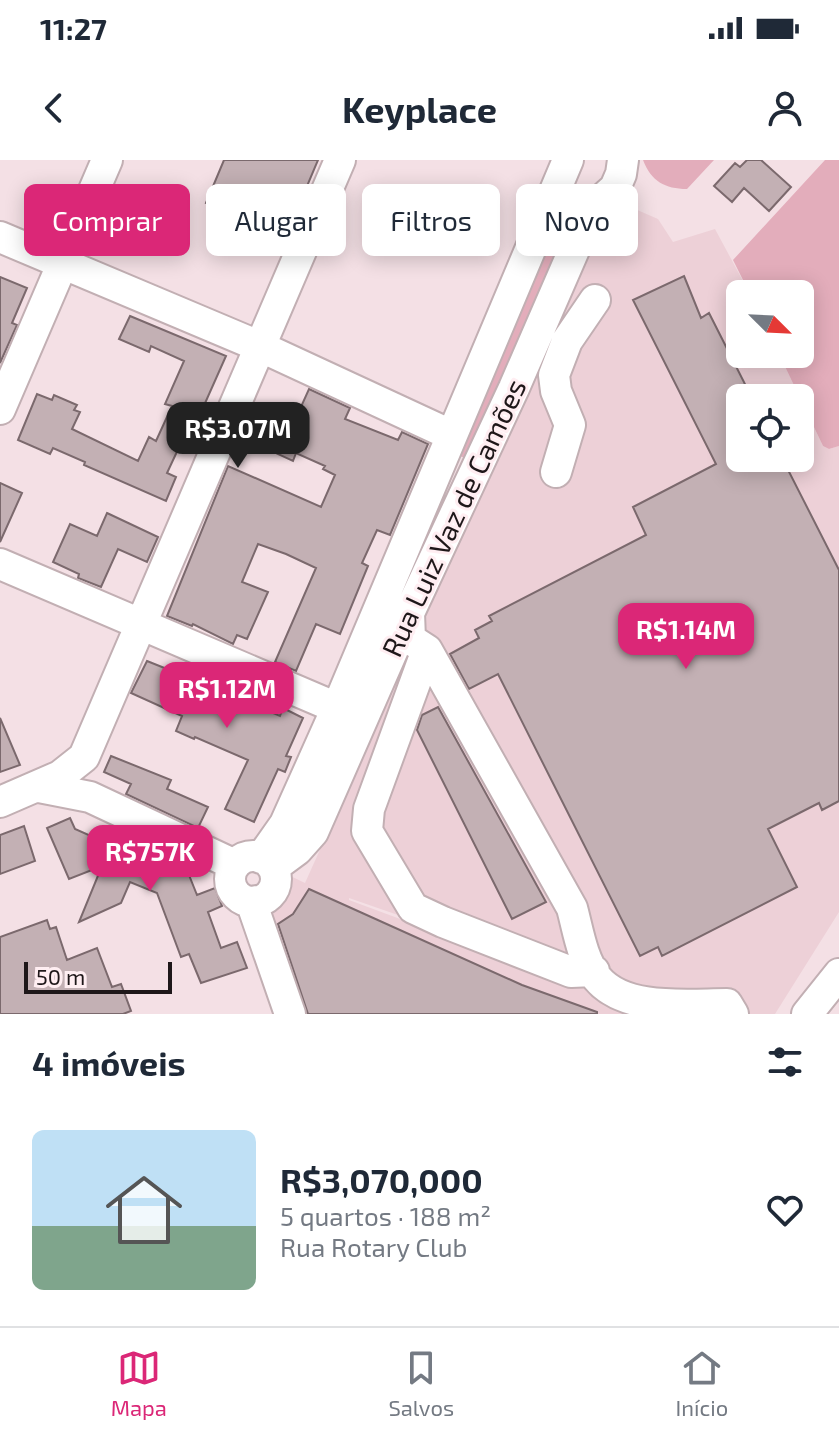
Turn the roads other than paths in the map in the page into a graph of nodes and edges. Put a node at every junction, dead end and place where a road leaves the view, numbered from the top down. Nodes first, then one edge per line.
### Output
1 (107, 160) edge
2 (340, 160) edge
3 (622, 161) edge
4 (567, 164) edge
5 (575, 184) edge
6 (617, 184) edge
7 (0, 237) edge
8 (571, 256) edge
9 (62, 265) junction
10 (595, 300) dead end
11 (261, 347) junction
12 (0, 409) edge
13 (451, 435) junction
14 (556, 472) dead end
15 (0, 564) edge
16 (409, 613) junction
17 (143, 624) junction
18 (427, 650) junction
19 (337, 708) junction
20 (84, 757) junction
21 (39, 787) junction
22 (90, 797) junction
23 (0, 802) edge
24 (257, 863) junction
25 (594, 971) junction
26 (839, 974) edge
27 (290, 1014) edge
28 (733, 1014) edge
29 (807, 1014) edge

1 - 9 street
2 - 11 street
3 - 6 street, Rua Luiz Vaz de Camões
4 - 5 street
4 - 13 street, Rua Luiz Vaz de Camões
7 - 9 street
8 - 16 street, Rua Luiz Vaz de Camões
9 - 11 street
9 - 12 street
10 - 14 street
11 - 13 street
11 - 17 street
13 - 19 street, Rua Luiz Vaz de Camões
15 - 17 street
16 - 18 street
16 - 24 street, Rua Luiz Vaz de Camões
17 - 19 street
17 - 20 street
18 - 25 street
18 - 25 street
19 - 24 street, Rua Luiz Vaz de Camões
20 - 21 street
20 - 22 street
21 - 22 street
21 - 23 street
22 - 24 street
24 - 27 street
25 - 28 street
26 - 29 street

